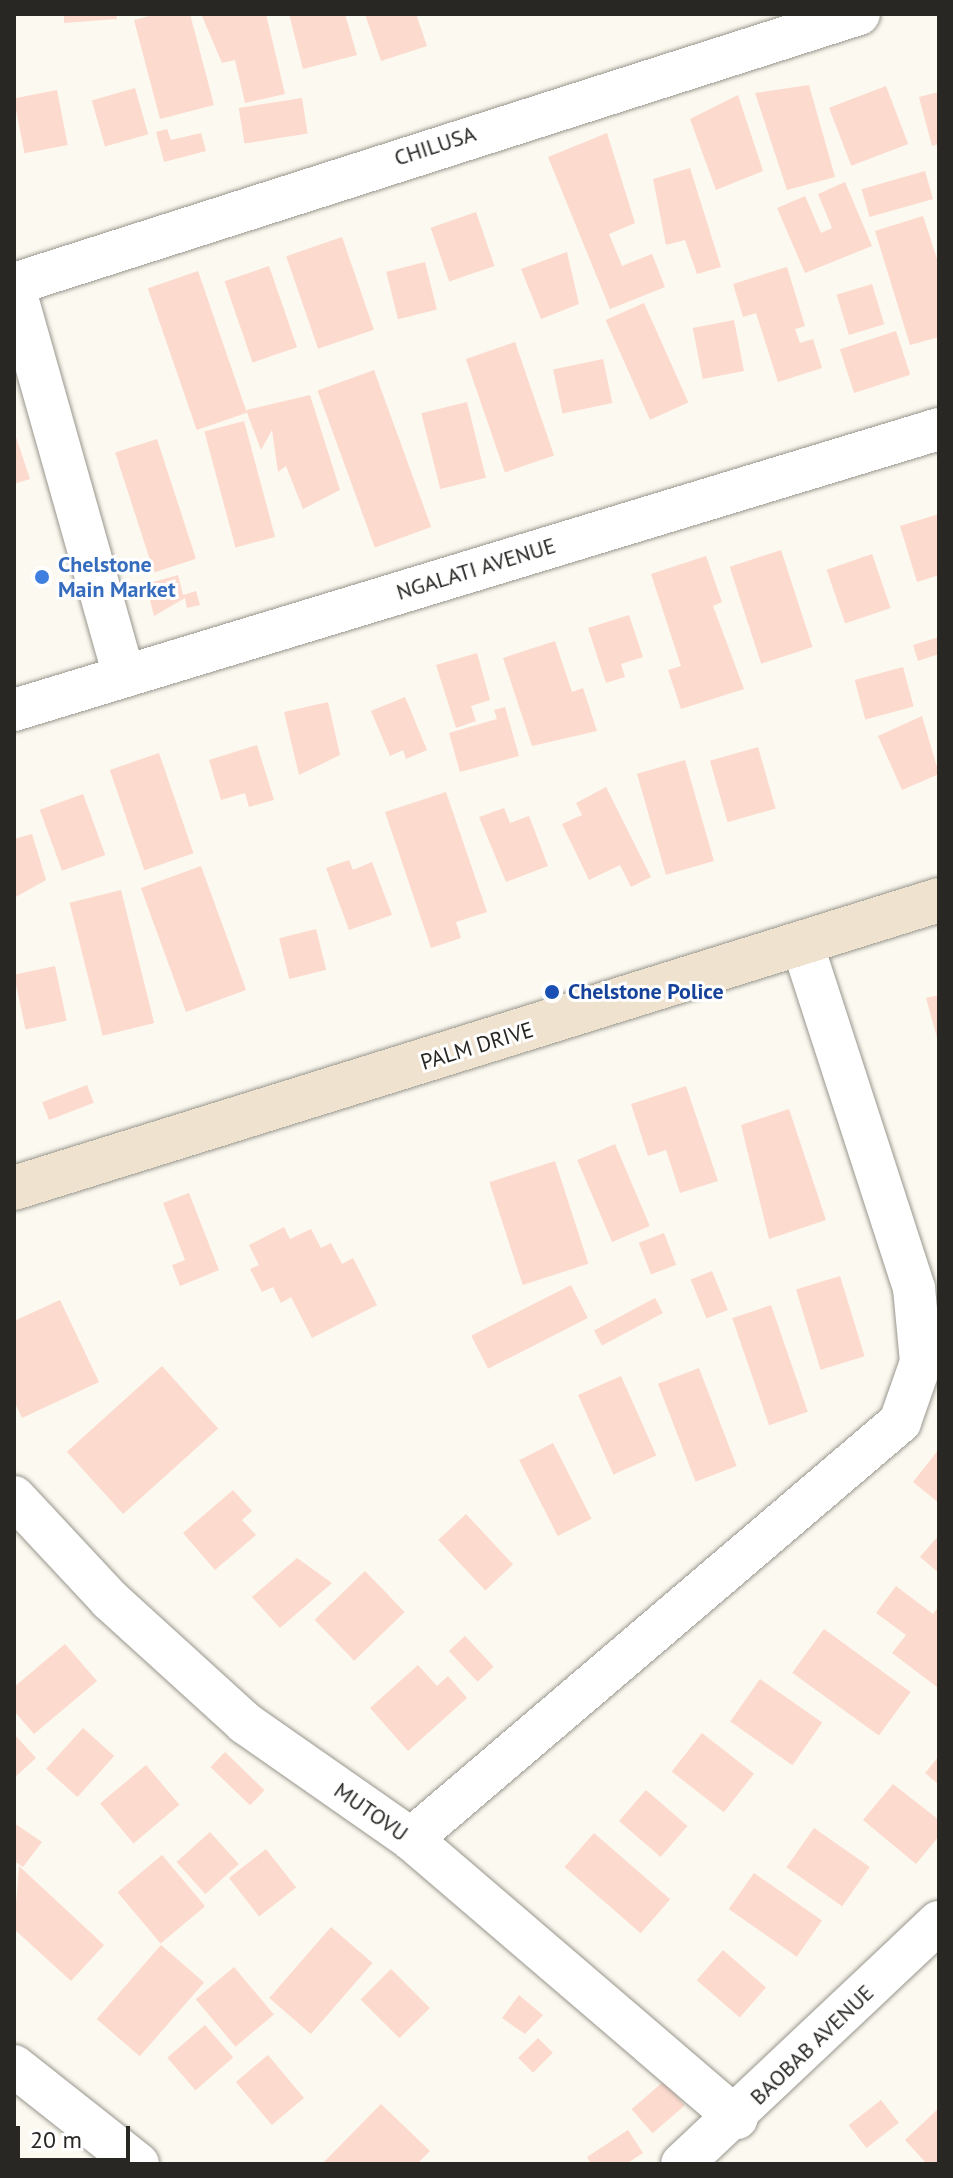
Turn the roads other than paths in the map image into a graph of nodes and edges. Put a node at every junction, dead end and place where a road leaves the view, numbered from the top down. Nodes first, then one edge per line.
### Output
1 (859, 14) edge
2 (14, 285) edge
3 (939, 429) edge
4 (124, 676) junction
5 (14, 710) edge
6 (939, 900) edge
7 (803, 946) junction
8 (14, 1188) edge
9 (14, 1497) edge
10 (411, 1839) junction
11 (939, 1922) edge
12 (14, 2066) edge
13 (737, 2118) junction
14 (138, 2164) edge
15 (682, 2164) edge

1 - 2 street, CHILUSA
2 - 4 street
3 - 4 street, NGALATI AVENUE
4 - 5 street, NGALATI AVENUE
6 - 7 street, PALM DRIVE
7 - 8 street, PALM DRIVE
7 - 10 street
9 - 10 street, MUTOVU
10 - 13 street, MUTOVU
11 - 13 street, BAOBAB AVENUE
12 - 14 street
13 - 15 street, BAOBAB AVENUE

